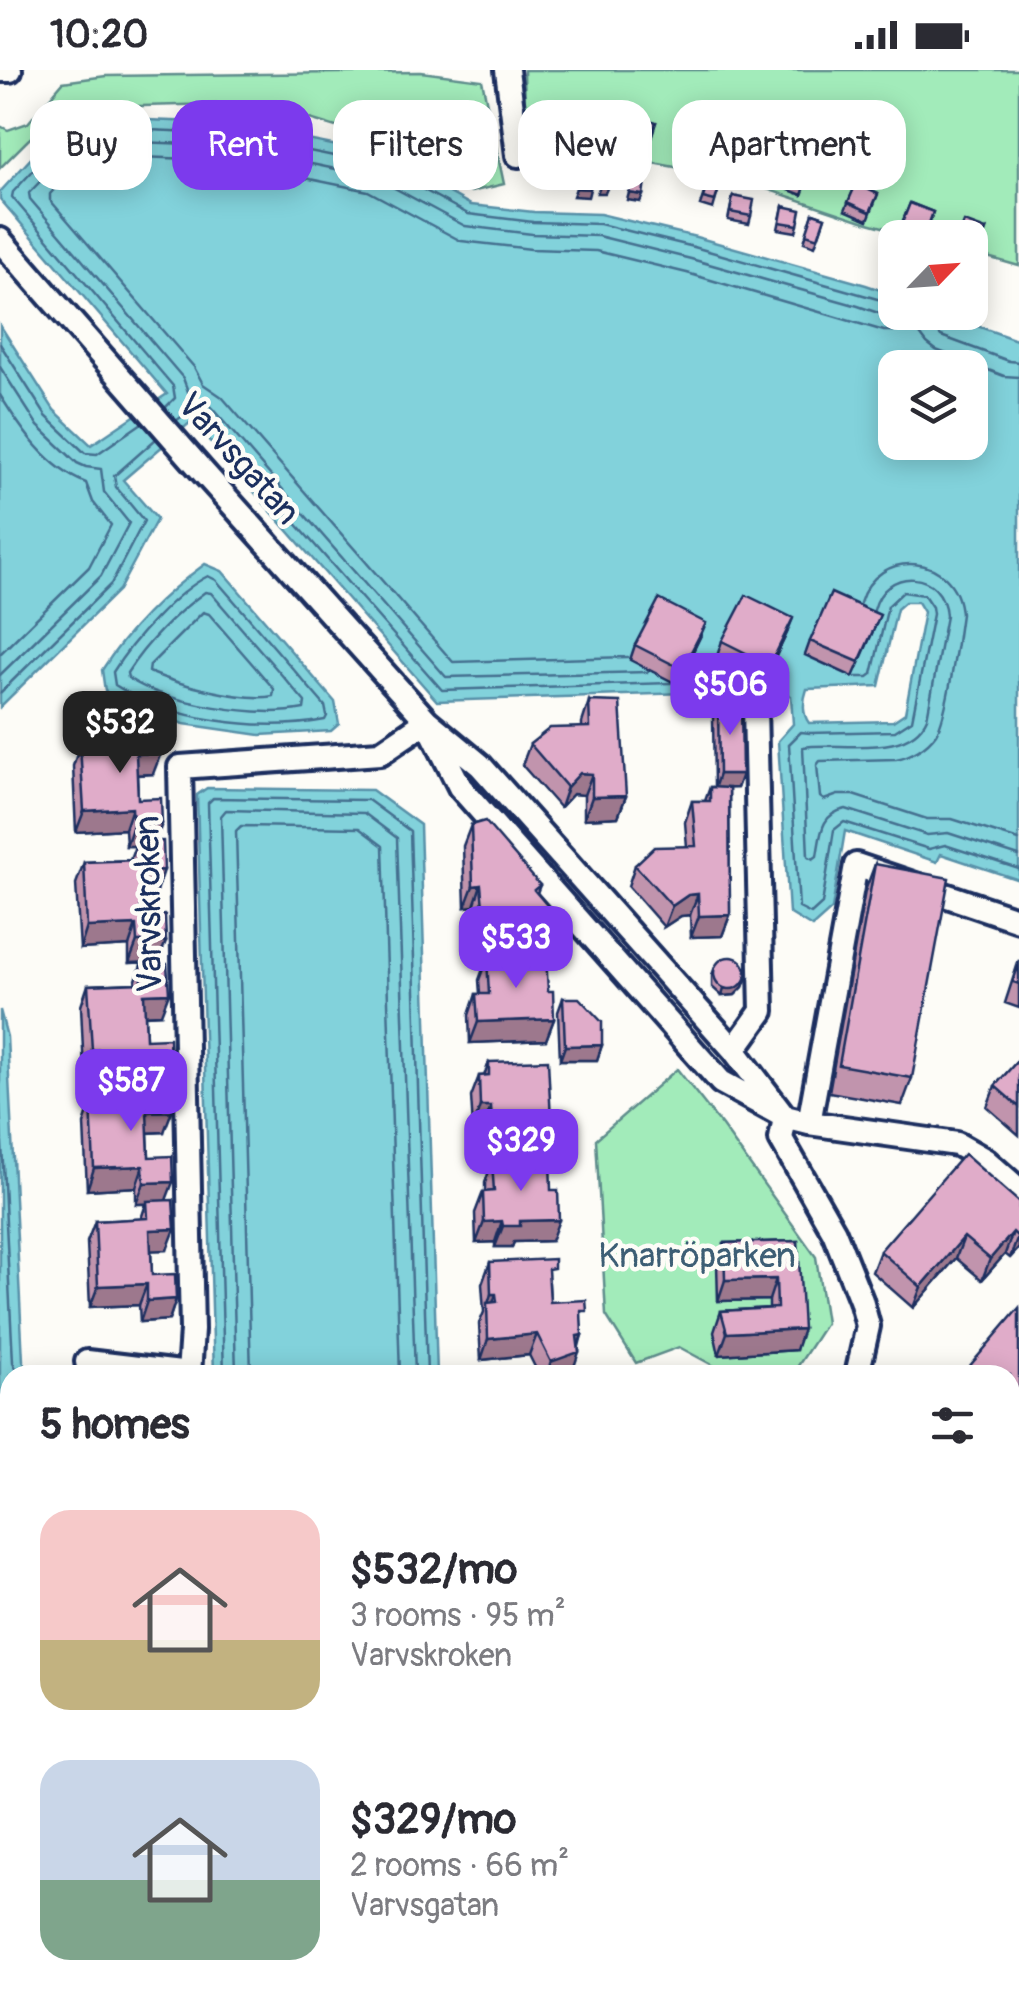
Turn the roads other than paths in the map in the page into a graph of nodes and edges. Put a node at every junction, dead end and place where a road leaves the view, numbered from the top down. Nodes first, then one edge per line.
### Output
1 (0, 70) edge
2 (10, 70) edge
3 (506, 70) edge
4 (518, 155) dead end
5 (0, 240) edge
6 (755, 706) dead end
7 (427, 721) junction
8 (1019, 920) edge
9 (734, 1050) junction
10 (784, 1116) junction
11 (809, 1124) junction
12 (1019, 1190) edge
13 (87, 1362) dead end
14 (112, 1365) edge
15 (189, 1365) edge
16 (859, 1365) edge

1 - 2 street
3 - 4 street
5 - 7 street, Varvsgatan
6 - 9 street
7 - 9 street, Varvsgatan
7 - 10 street, Varvsgatan
7 - 15 street, Varvskroken
8 - 11 street
9 - 10 street, Varvsgatan
10 - 11 street, Varvsgatan
10 - 16 street
11 - 12 street, Varvsgatan
13 - 14 street, Varvskroken

